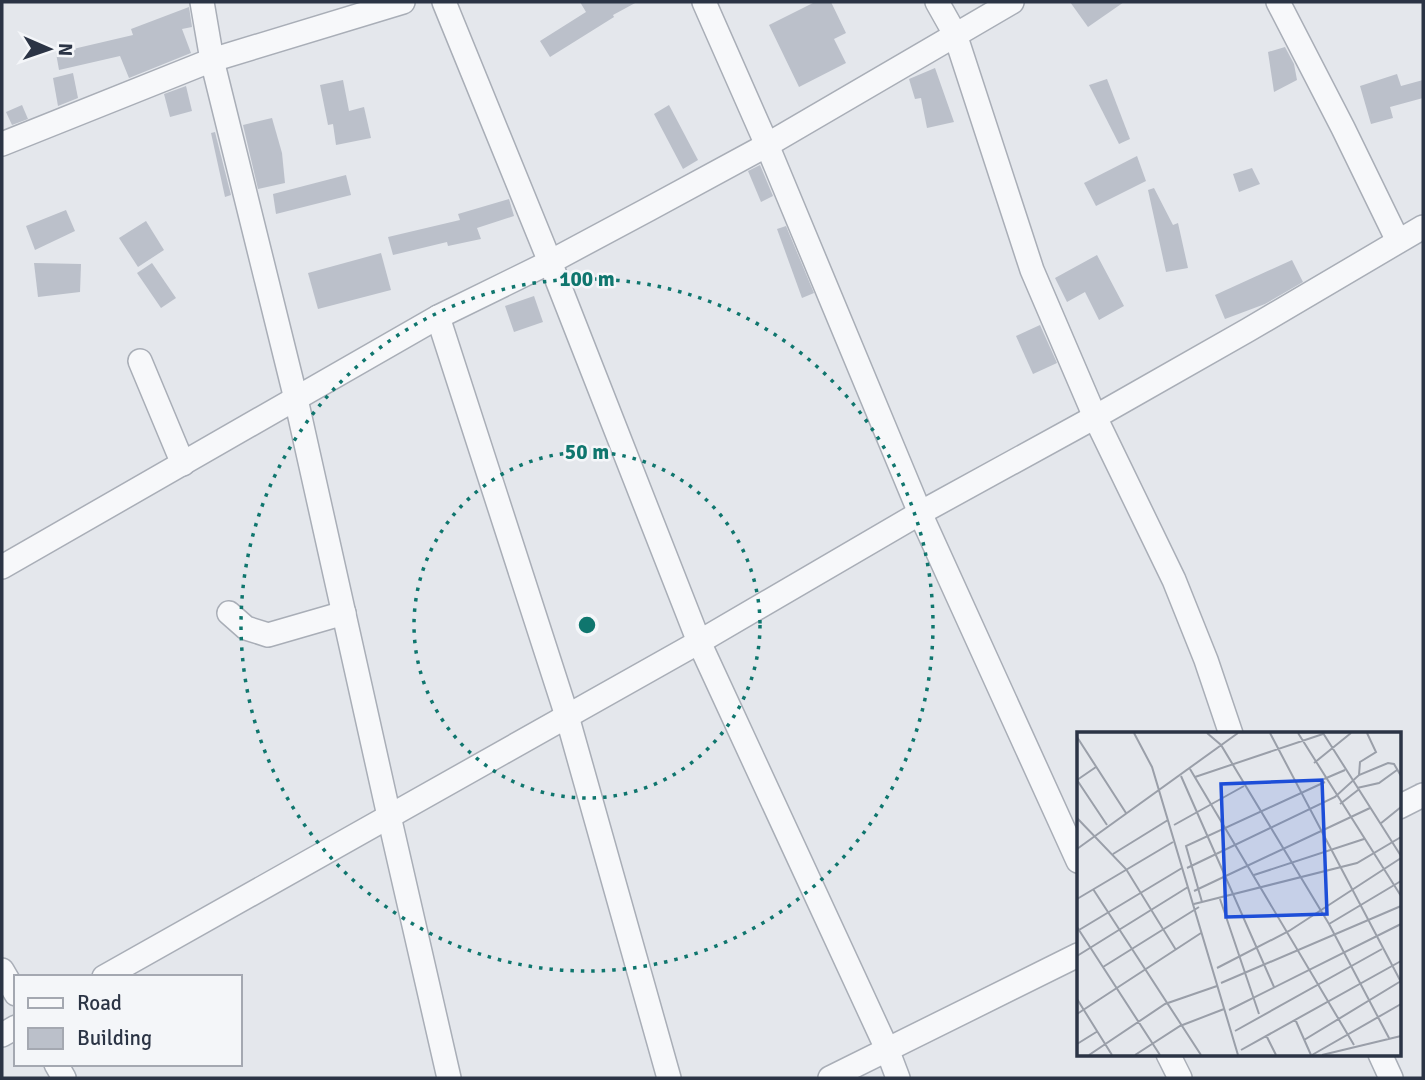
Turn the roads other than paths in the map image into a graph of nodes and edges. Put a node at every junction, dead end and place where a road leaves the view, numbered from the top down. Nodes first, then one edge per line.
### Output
1 (202, 2) edge
2 (403, 2) edge
3 (444, 2) edge
4 (704, 2) edge
5 (937, 2) edge
6 (1012, 2) edge
7 (1278, 2) edge
8 (955, 34) junction
9 (212, 60) junction
10 (2, 144) edge
11 (766, 145) junction
12 (1423, 227) edge
13 (1398, 241) junction
14 (550, 262) junction
15 (438, 317) junction
16 (139, 361) dead end
17 (296, 399) junction
18 (1095, 417) junction
19 (183, 464) junction
20 (920, 513) junction
21 (2, 568) edge
22 (229, 612) dead end
23 (344, 614) junction
24 (699, 642) junction
25 (567, 716) junction
26 (1231, 732) edge
27 (1423, 795) edge
28 (1400, 806) edge
29 (388, 816) junction
30 (1077, 857) edge
31 (1077, 956) edge
32 (2, 970) edge
33 (108, 975) edge
34 (14, 991) edge
35 (887, 1049) junction
36 (1169, 1056) edge
37 (1381, 1056) edge
38 (449, 1078) edge
39 (669, 1078) edge
40 (830, 1078) edge
41 (898, 1078) edge
42 (1180, 1078) edge
43 (1391, 1078) edge

1 - 9 street
2 - 9 street
3 - 14 street
4 - 11 street
5 - 8 street
6 - 8 street
7 - 13 street
8 - 11 street
8 - 18 street
9 - 10 street
9 - 17 street
11 - 14 street
11 - 20 street
12 - 13 street
13 - 18 street
14 - 15 street
14 - 24 street
15 - 17 street
15 - 25 street
16 - 19 street
17 - 19 street
17 - 23 street
18 - 20 street
18 - 26 street
19 - 21 street
20 - 24 street
20 - 30 street
22 - 23 street
23 - 29 street
24 - 25 street
24 - 35 street
25 - 29 street
25 - 39 street
27 - 28 street
29 - 33 street
29 - 38 street
31 - 35 street
32 - 34 street
35 - 40 street
35 - 41 street
36 - 42 street
37 - 43 street

